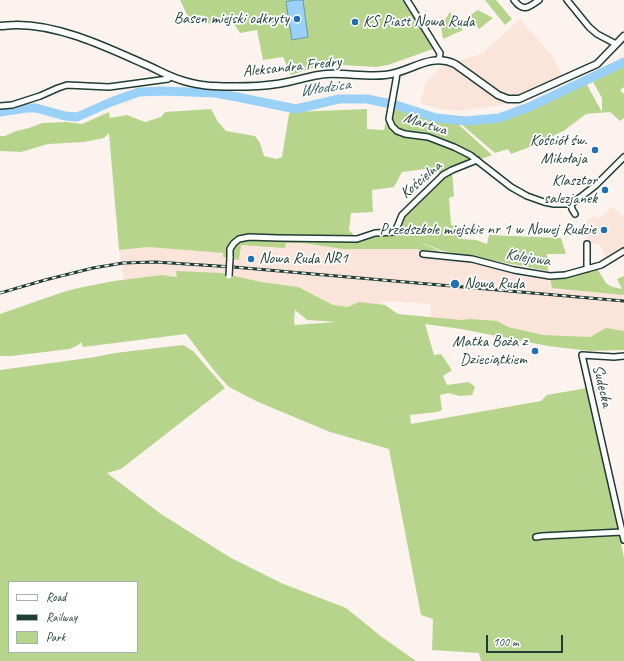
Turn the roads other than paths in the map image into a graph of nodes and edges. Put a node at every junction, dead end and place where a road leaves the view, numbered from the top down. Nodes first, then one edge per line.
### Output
1 (408, 0) edge
2 (514, 0) edge
3 (539, 0) edge
4 (567, 0) edge
5 (0, 26) edge
6 (624, 36) edge
7 (616, 44) junction
8 (440, 60) junction
9 (396, 73) junction
10 (171, 76) junction
11 (0, 106) edge
12 (624, 157) edge
13 (476, 160) junction
14 (571, 204) junction
15 (575, 214) dead end
16 (587, 244) dead end
17 (624, 251) edge
18 (423, 254) dead end
19 (587, 269) junction
20 (229, 276) dead end
21 (624, 356) edge
22 (622, 532) junction
23 (536, 537) dead end
24 (624, 540) edge

1 - 8 street
2 - 3 street
4 - 7 street
5 - 10 street, Aleksandra Fredry
6 - 7 street
7 - 8 street
8 - 9 street, Aleksandra Fredry
9 - 10 street, Aleksandra Fredry
9 - 13 street, Martwa
10 - 11 street
12 - 14 street
13 - 14 street
13 - 20 street, Kościelna, bridge
14 - 15 street
16 - 19 street
17 - 19 street, Kolejowa
18 - 19 street, Kolejowa
21 - 22 street, Sudecka
22 - 23 street
22 - 24 street, Sudecka

